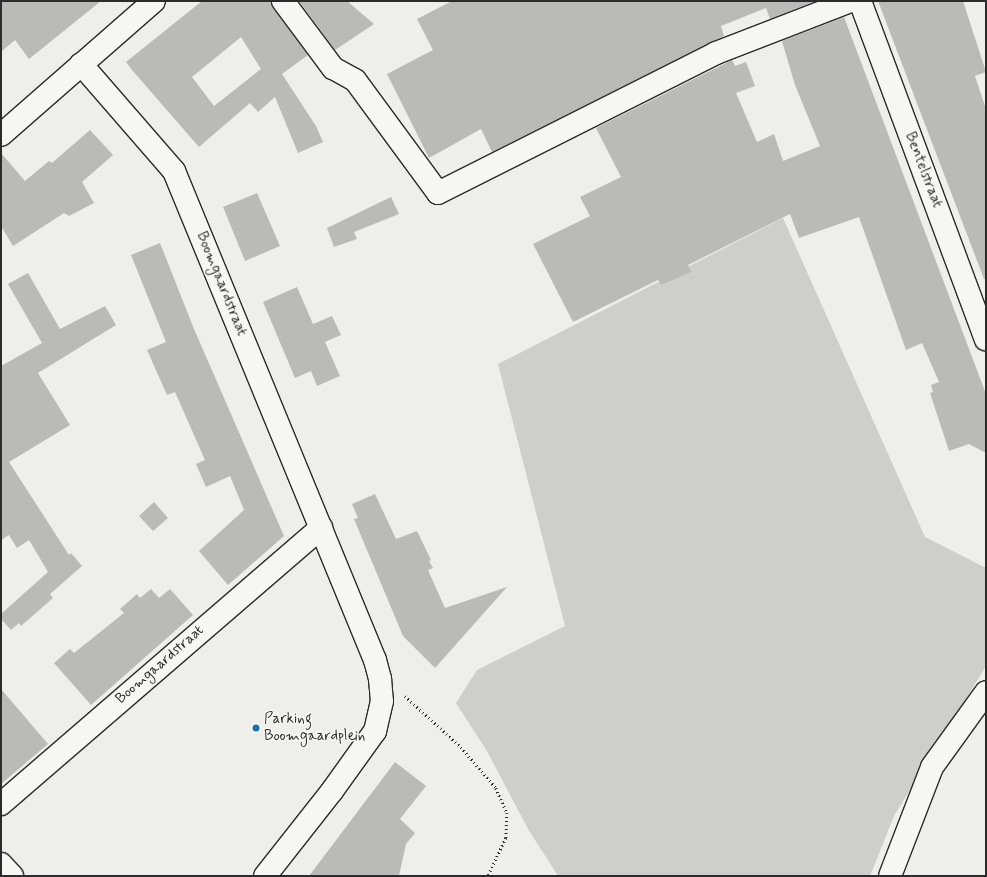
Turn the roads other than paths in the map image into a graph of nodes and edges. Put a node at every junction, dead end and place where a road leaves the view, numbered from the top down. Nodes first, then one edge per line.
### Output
1 (154, 1) edge
2 (283, 1) edge
3 (851, 1) edge
4 (860, 1) edge
5 (81, 64) junction
6 (1, 135) edge
7 (986, 339) edge
8 (321, 528) junction
9 (986, 692) edge
10 (1, 804) edge
11 (1, 864) edge
12 (12, 876) edge
13 (265, 876) edge
14 (890, 876) edge

1 - 5 street
2 - 3 street
4 - 7 street, Bentelstraat
5 - 6 street
5 - 8 street, Boomgaardstraat
8 - 10 street, Boomgaardstraat
8 - 13 street, Boomgaardstraat
9 - 14 street
11 - 12 street

